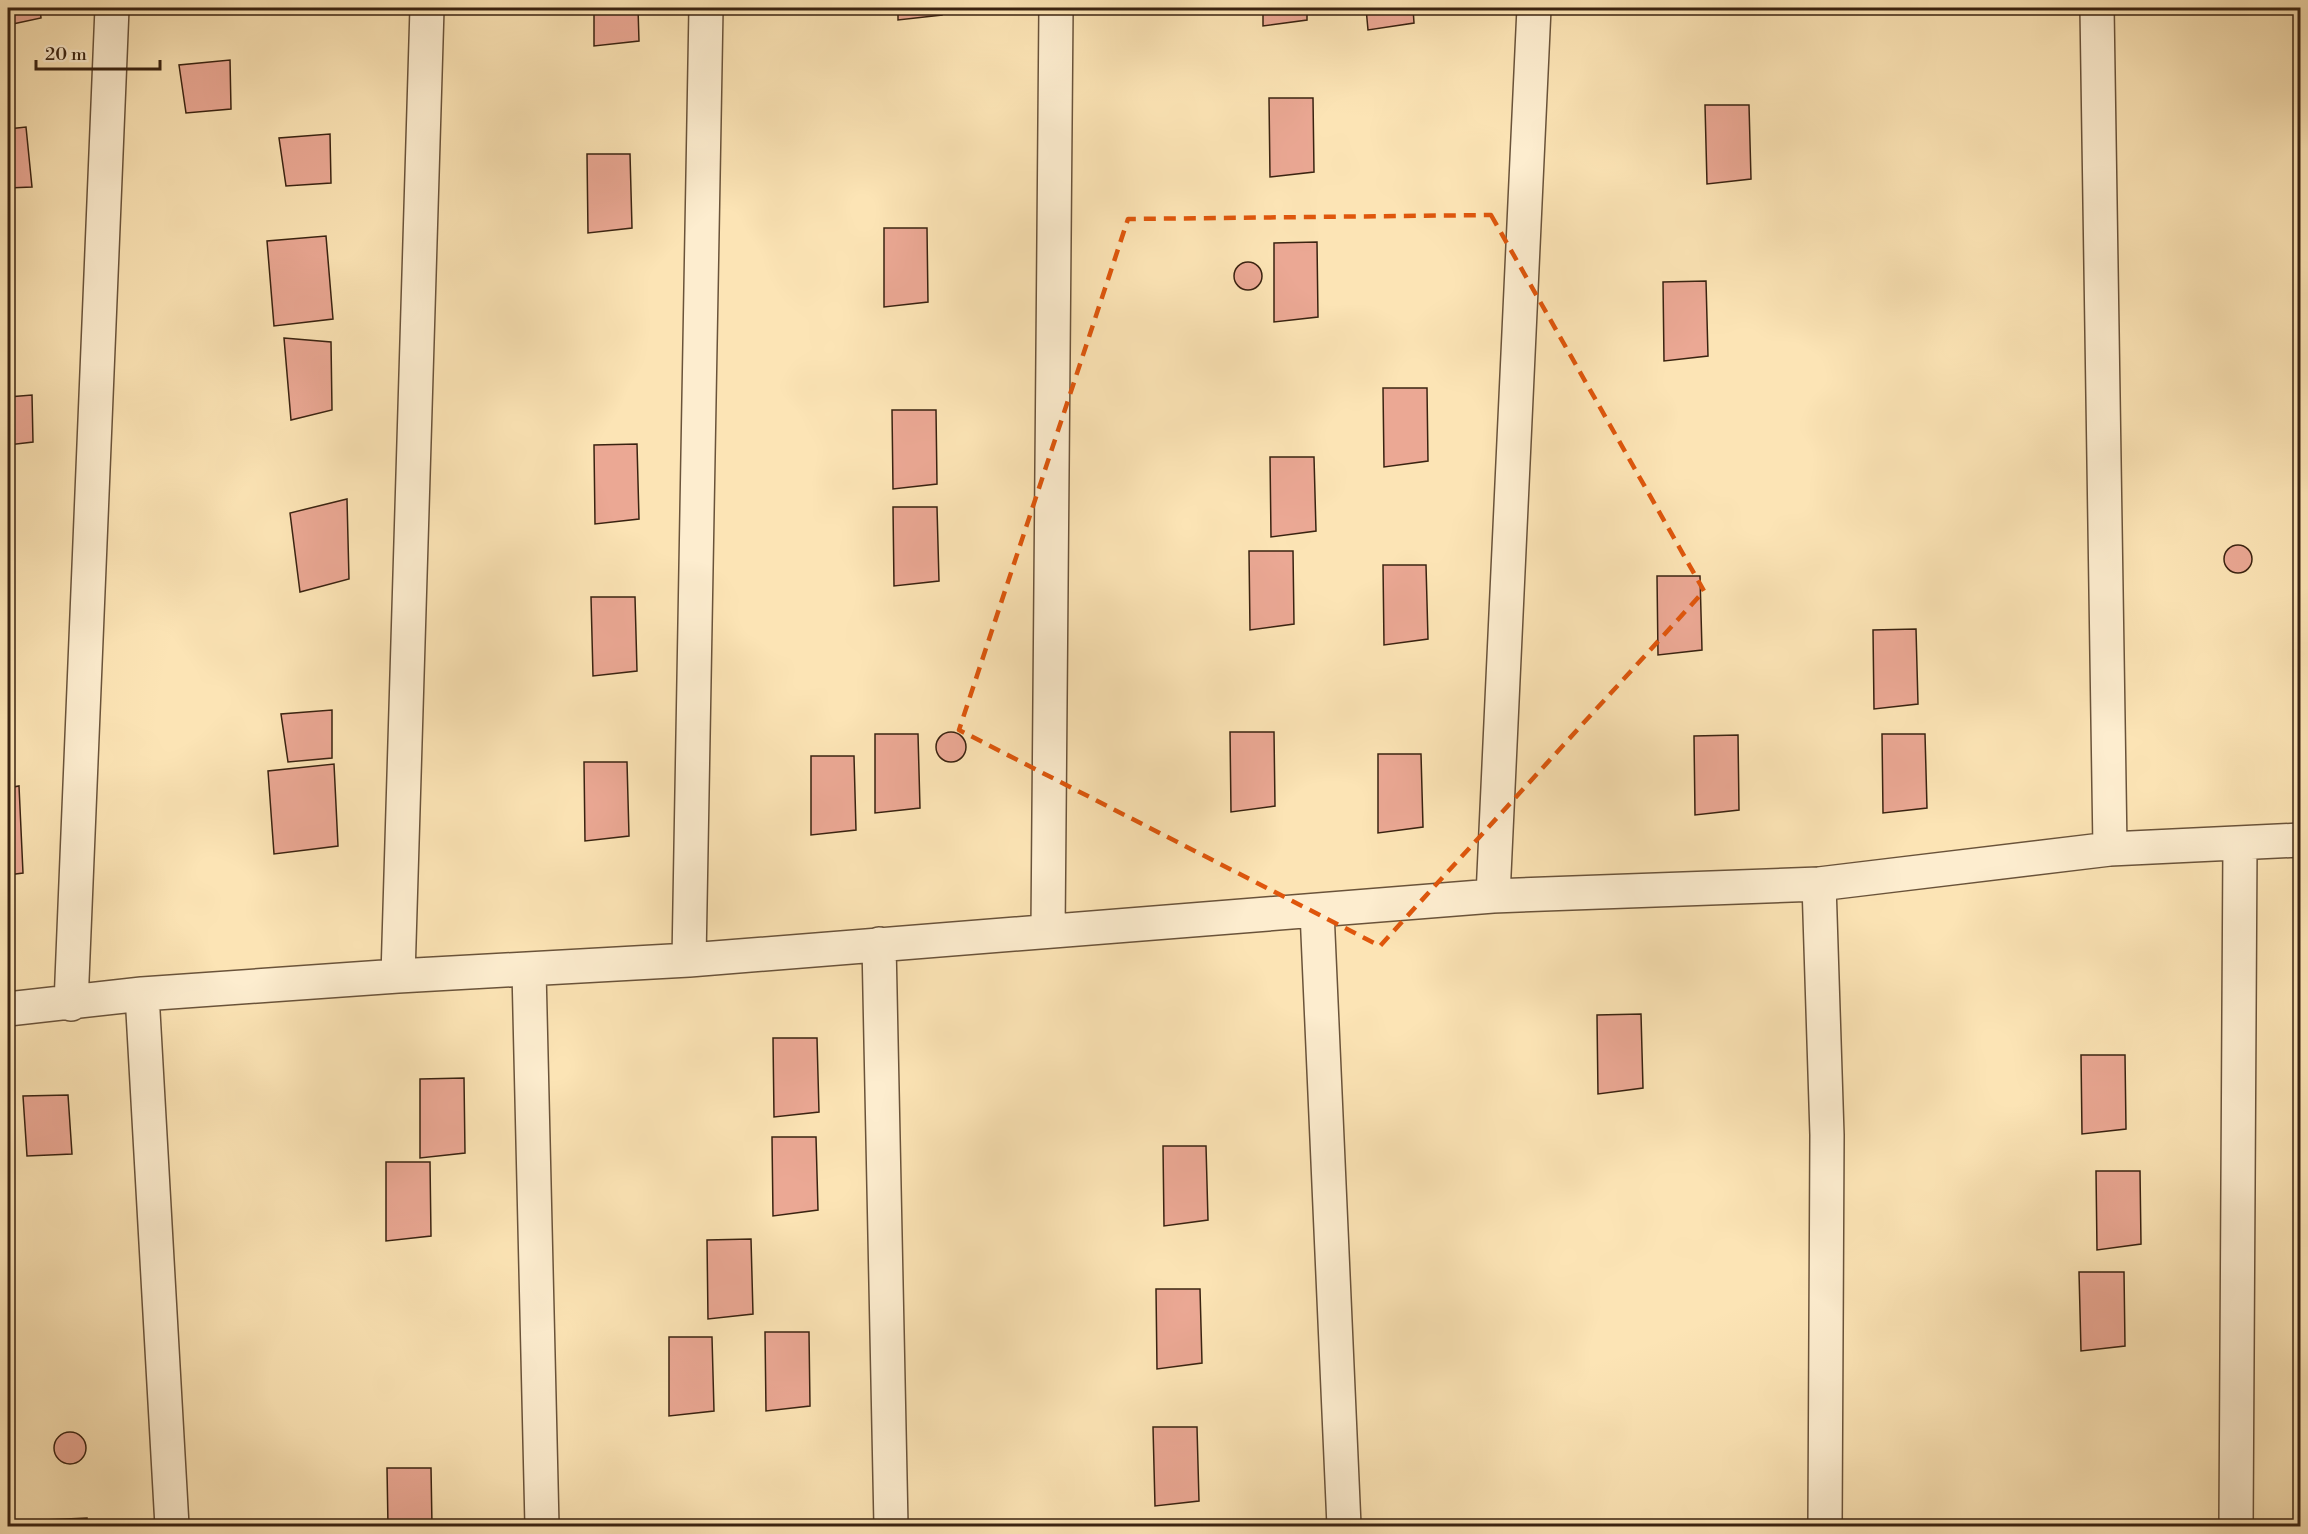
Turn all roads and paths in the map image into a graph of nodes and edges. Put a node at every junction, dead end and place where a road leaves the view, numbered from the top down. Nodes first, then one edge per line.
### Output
1 (112, 8) edge
2 (427, 8) edge
3 (706, 8) edge
4 (1056, 8) edge
5 (1534, 8) edge
6 (2097, 8) edge
7 (2301, 840) edge
8 (2240, 844) junction
9 (2110, 849) junction
10 (1819, 884) junction
11 (1493, 896) junction
12 (1317, 911) junction
13 (1048, 932) junction
14 (879, 944) junction
15 (689, 960) junction
16 (529, 970) junction
17 (398, 976) junction
18 (142, 994) junction
19 (70, 1004) junction
20 (8, 1009) edge
21 (172, 1527) edge
22 (542, 1527) edge
23 (891, 1527) edge
24 (1344, 1527) edge
25 (1825, 1527) edge
26 (2236, 1527) edge

1 - 19 street
2 - 17 street
3 - 15 street
4 - 13 street
5 - 11 street
6 - 9 street
7 - 8 street
8 - 9 street
8 - 26 street
9 - 10 street
10 - 11 street
10 - 25 street
11 - 12 street
12 - 13 street
12 - 24 street
13 - 14 street
14 - 15 street
14 - 23 street
15 - 16 street
16 - 17 street
16 - 22 street
17 - 18 street
18 - 19 street
18 - 21 street
19 - 20 street

